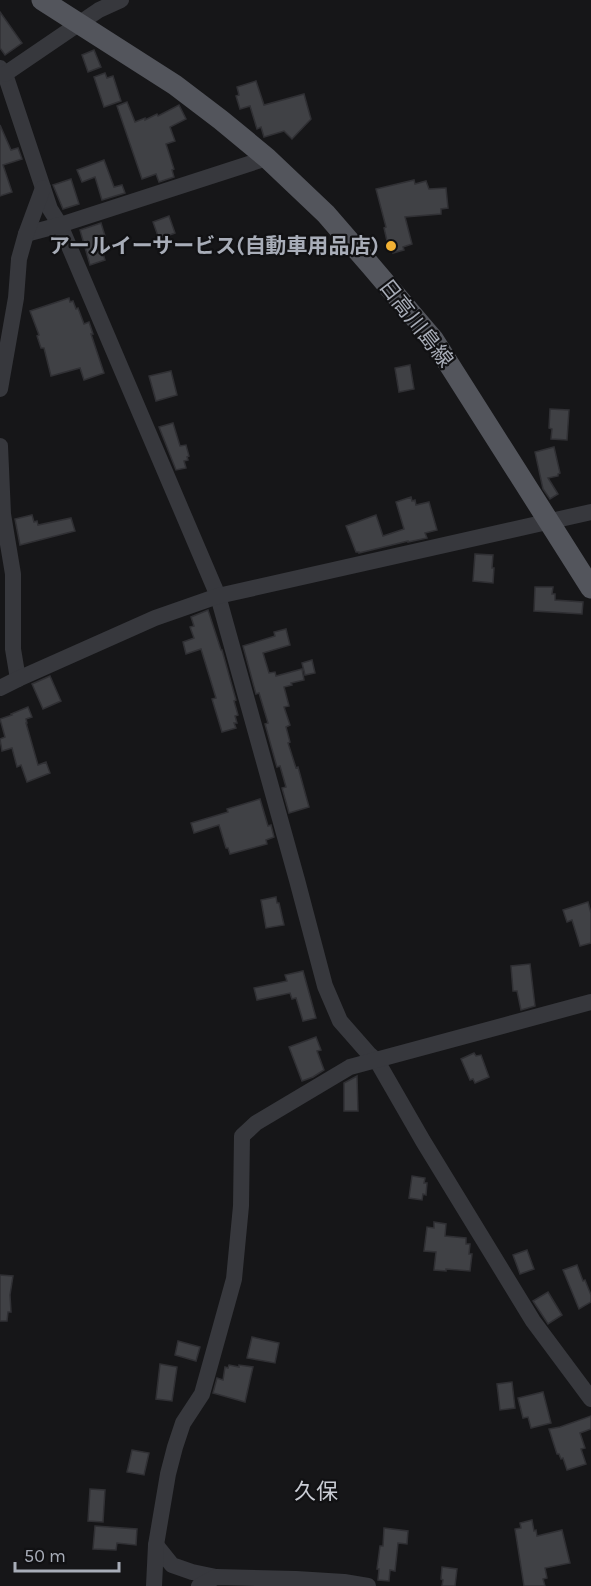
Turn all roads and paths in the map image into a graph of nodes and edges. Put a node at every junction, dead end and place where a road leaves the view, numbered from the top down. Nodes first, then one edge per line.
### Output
1 (42, 0) edge
2 (121, 0) edge
3 (79, 24) junction
4 (3, 71) edge
5 (267, 158) junction
6 (43, 188) junction
7 (60, 225) junction
8 (26, 234) junction
9 (0, 389) edge
10 (0, 446) edge
11 (591, 512) edge
12 (549, 522) junction
13 (591, 588) edge
14 (218, 596) junction
15 (18, 679) junction
16 (0, 688) edge
17 (591, 1002) edge
18 (377, 1060) junction
19 (591, 1399) edge
20 (156, 1545) junction
21 (216, 1577) junction
22 (154, 1586) edge
23 (199, 1586) edge
24 (368, 1586) edge

1 - 3 main road, 日高川島線
2 - 3 street
3 - 4 street
3 - 5 main road, 日高川島線
4 - 6 street
5 - 7 street
5 - 12 main road, 日高川島線
6 - 7 street
6 - 8 street
7 - 8 street
7 - 14 street
8 - 9 street
10 - 15 street
11 - 12 street
12 - 13 main road, 日高川島線
12 - 14 street
14 - 15 street
14 - 18 street
15 - 16 street
17 - 18 street
18 - 19 street
18 - 20 street
20 - 21 street
20 - 22 street
21 - 23 street
21 - 24 street

